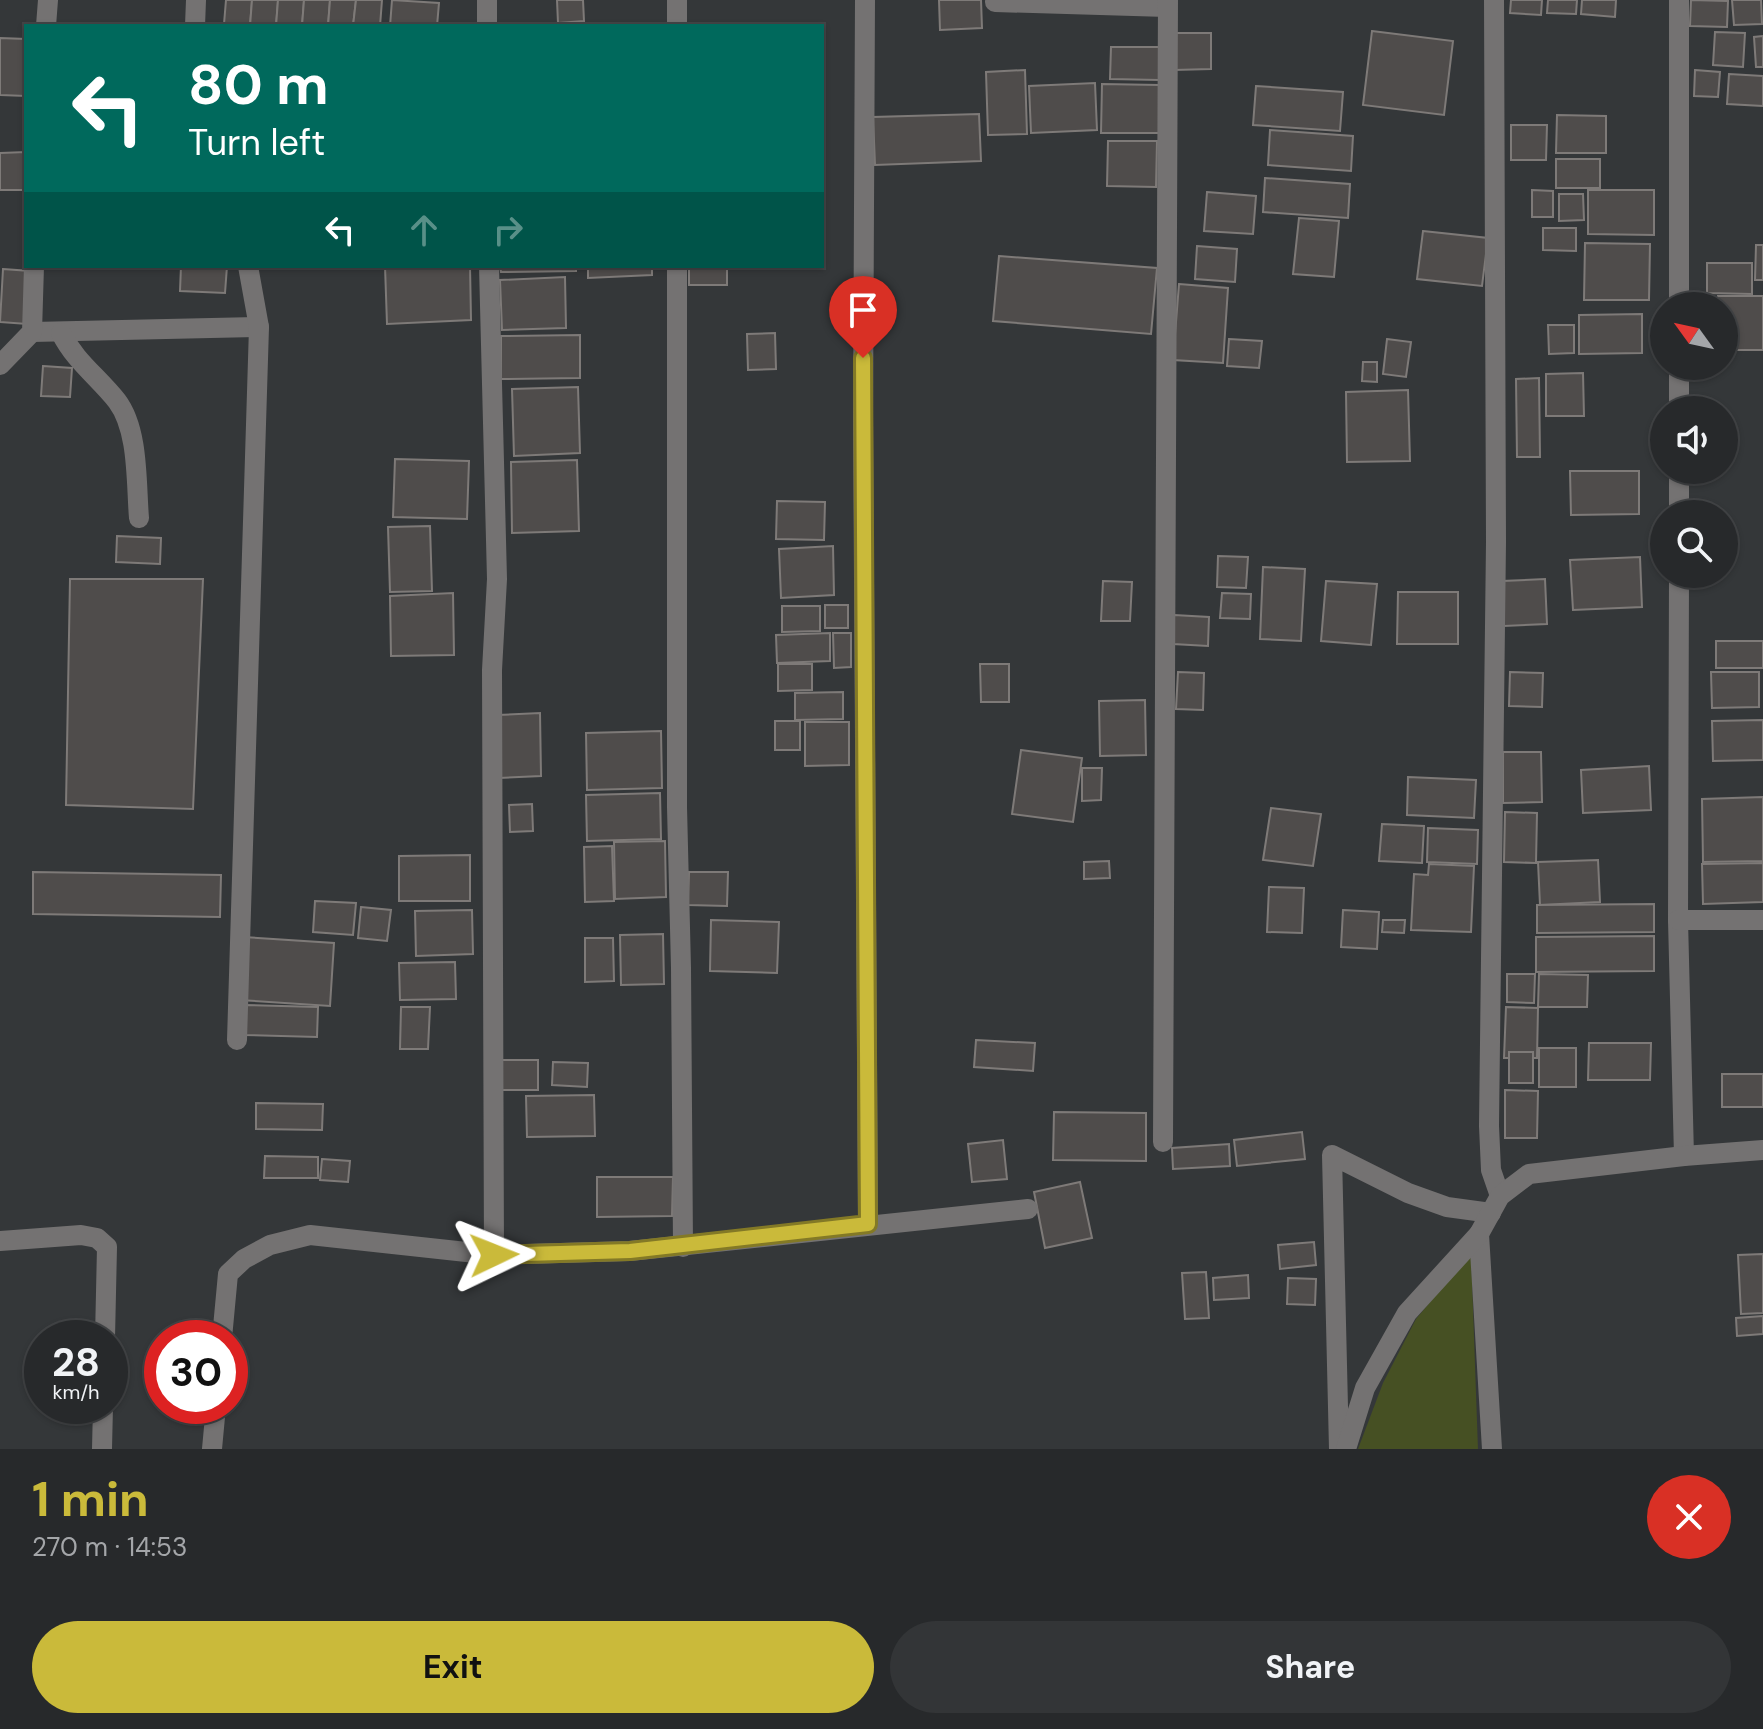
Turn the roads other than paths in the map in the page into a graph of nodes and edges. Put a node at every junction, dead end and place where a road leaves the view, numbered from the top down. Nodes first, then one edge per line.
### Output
1 (48, 0) edge
2 (196, 0) edge
3 (487, 0) edge
4 (677, 0) edge
5 (865, 0) edge
6 (1494, 0) edge
7 (1679, 0) edge
8 (995, 2) dead end
9 (1168, 3) edge
10 (46, 24) edge
11 (195, 24) edge
12 (487, 24) edge
13 (677, 24) edge
14 (34, 268) edge
15 (248, 268) edge
16 (489, 268) edge
17 (677, 268) edge
18 (1679, 292) edge
19 (259, 327) junction
20 (32, 332) junction
21 (61, 333) junction
22 (0, 365) edge
23 (139, 518) dead end
24 (1679, 588) edge
25 (1678, 920) junction
26 (1763, 920) edge
27 (237, 1040) dead end
28 (1163, 1142) dead end
29 (1763, 1150) edge
30 (1684, 1156) junction
31 (1495, 1205) junction
32 (1028, 1209) dead end
33 (868, 1224) junction
34 (1479, 1234) junction
35 (0, 1241) edge
36 (683, 1247) junction
37 (494, 1255) junction
38 (105, 1320) edge
39 (224, 1320) edge
40 (103, 1424) edge
41 (214, 1424) edge
42 (102, 1449) edge
43 (212, 1449) edge
44 (1339, 1449) edge
45 (1346, 1449) edge
46 (1492, 1449) edge

1 - 10 street
2 - 11 street
3 - 12 street
4 - 13 street
5 - 33 street
6 - 31 street
7 - 18 street
8 - 9 street
9 - 28 street
14 - 20 street
15 - 19 street
16 - 37 street
17 - 36 street
19 - 21 street
19 - 27 street
20 - 21 street
20 - 22 street
21 - 23 street
24 - 25 street
25 - 26 street
25 - 30 street
29 - 30 street
30 - 31 street
31 - 34 street
31 - 44 street
32 - 33 street
33 - 36 street
34 - 45 street
34 - 46 street
35 - 38 street
36 - 37 street
37 - 39 street
40 - 42 street
41 - 43 street

